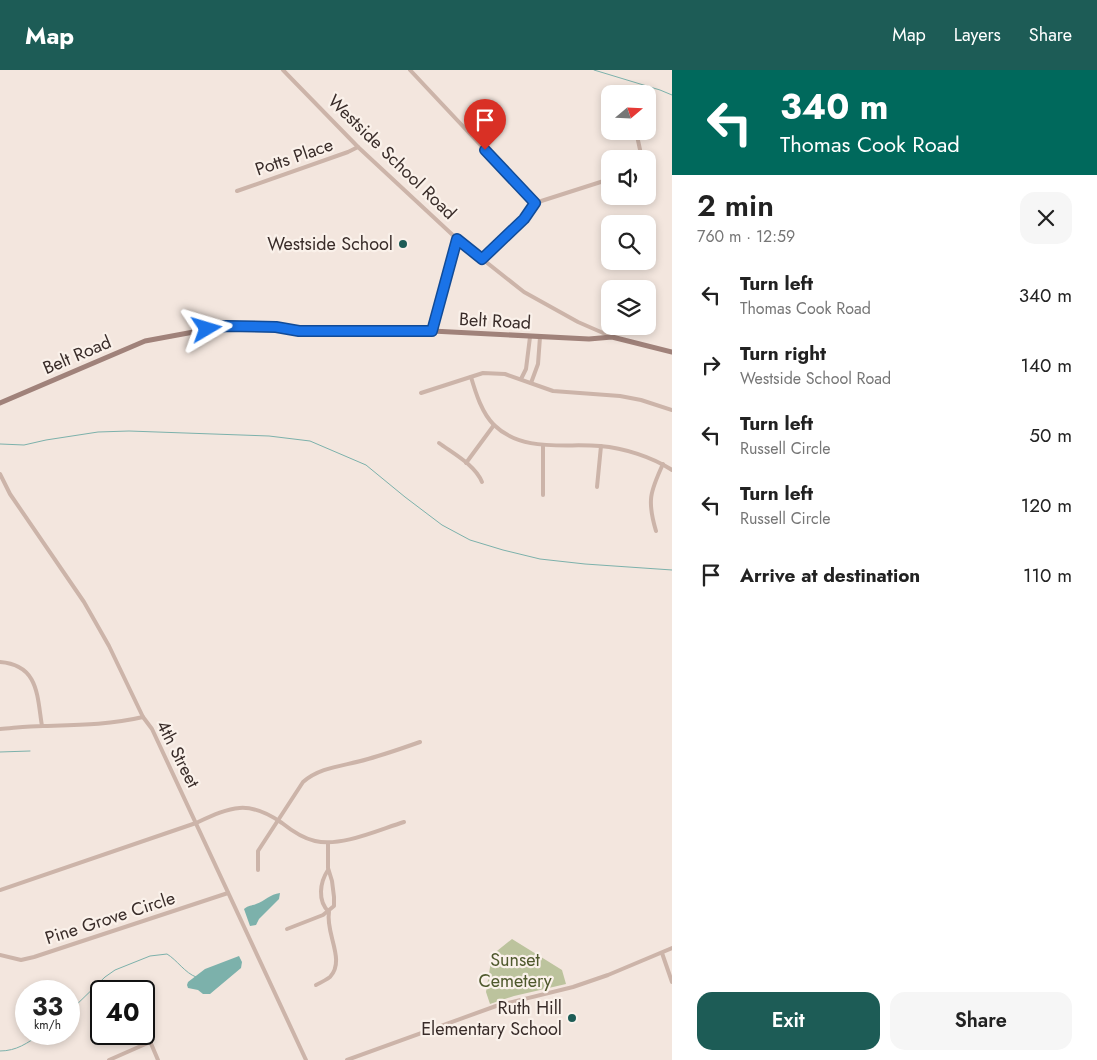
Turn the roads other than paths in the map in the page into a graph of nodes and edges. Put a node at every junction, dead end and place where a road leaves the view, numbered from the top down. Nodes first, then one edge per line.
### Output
1 (283, 70) edge
2 (410, 70) edge
3 (358, 147) junction
4 (601, 182) edge
5 (237, 191) dead end
6 (535, 203) junction
7 (457, 239) junction
8 (482, 259) junction
9 (432, 331) junction
10 (530, 337) junction
11 (540, 337) junction
12 (612, 337) junction
13 (672, 352) edge
14 (471, 378) junction
15 (522, 379) junction
16 (531, 383) junction
17 (421, 394) dead end
18 (0, 403) edge
19 (672, 410) edge
20 (494, 425) junction
21 (439, 442) dead end
22 (544, 446) junction
23 (601, 446) junction
24 (466, 463) junction
25 (663, 464) junction
26 (672, 470) edge
27 (0, 474) edge
28 (482, 482) dead end
29 (597, 487) dead end
30 (542, 495) dead end
31 (656, 531) dead end
32 (0, 662) edge
33 (143, 717) junction
34 (42, 726) junction
35 (0, 728) edge
36 (420, 742) dead end
37 (278, 820) junction
38 (404, 822) dead end
39 (196, 823) junction
40 (328, 843) junction
41 (258, 870) dead end
42 (328, 870) junction
43 (0, 890) edge
44 (228, 893) junction
45 (329, 912) junction
46 (287, 929) dead end
47 (672, 948) edge
48 (662, 953) junction
49 (0, 955) edge
50 (672, 982) edge
51 (316, 985) dead end
52 (143, 1045) edge
53 (151, 1045) edge
54 (109, 1060) edge
55 (158, 1060) edge
56 (306, 1060) edge
57 (347, 1060) edge

1 - 3 street, Westside School Road
2 - 6 street
3 - 5 street, Potts Place
3 - 7 street, Westside School Road
4 - 6 street
6 - 8 street
7 - 8 street, Westside School Road
7 - 9 street
8 - 12 street, Westside School Road
9 - 10 street, Belt Road
9 - 18 street, Belt Road
10 - 11 street, Belt Road
10 - 15 street
11 - 12 street, Belt Road
11 - 16 street
12 - 13 street, Belt Road
14 - 15 street
14 - 17 street
14 - 20 street
15 - 16 street
16 - 19 street
20 - 22 street
20 - 24 street
21 - 24 street
22 - 23 street
22 - 30 street
23 - 25 street
23 - 29 street
24 - 28 street
25 - 26 street
25 - 31 street
27 - 33 street, 4th Street
32 - 34 street
33 - 34 street
33 - 39 street, 4th Street
34 - 35 street
36 - 37 street
37 - 39 street
37 - 40 street
37 - 41 street
38 - 40 street
39 - 43 street
39 - 44 street, 4th Street
40 - 42 street
42 - 45 street
42 - 45 street
44 - 49 street, Pine Grove Circle
44 - 56 street, 4th Street
45 - 46 street
45 - 51 street
47 - 48 street
48 - 50 street
48 - 57 street
52 - 54 street
53 - 55 street

